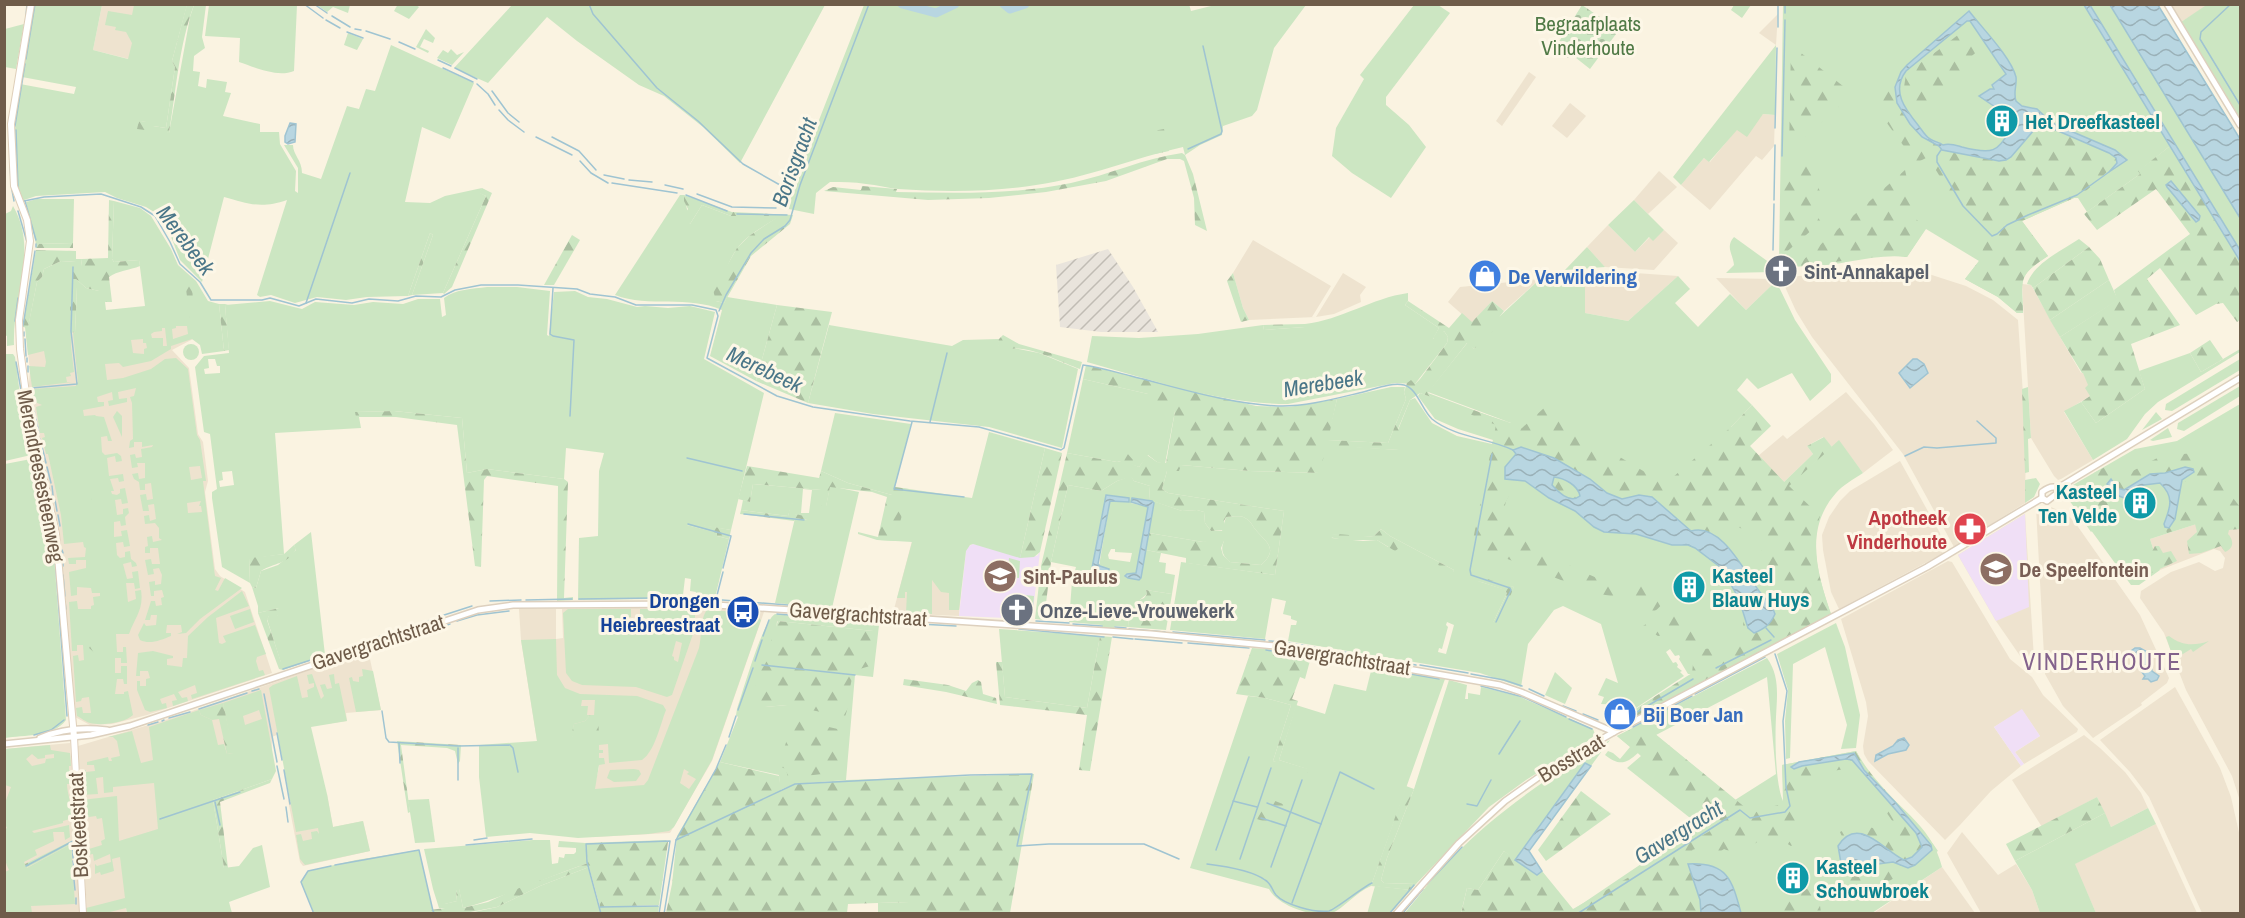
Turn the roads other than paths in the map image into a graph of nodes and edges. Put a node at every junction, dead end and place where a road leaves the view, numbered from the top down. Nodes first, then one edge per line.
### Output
1 (31, 4) edge
2 (2167, 4) edge
3 (2241, 125) edge
4 (2241, 378) edge
5 (2058, 488) junction
6 (2042, 498) junction
7 (1614, 732) junction
8 (73, 733) junction
9 (4, 744) edge
10 (83, 914) edge
11 (1396, 914) edge

1 - 8 main road, Merendreesesteenweg
2 - 3 street
4 - 5 street
5 - 6 street
5 - 6 street
6 - 7 street, Bosstraat
7 - 8 street, Gavergrachtstraat
7 - 11 street, Bosstraat
8 - 9 street, Gavergrachtstraat
8 - 10 main road, Boskeetstraat

